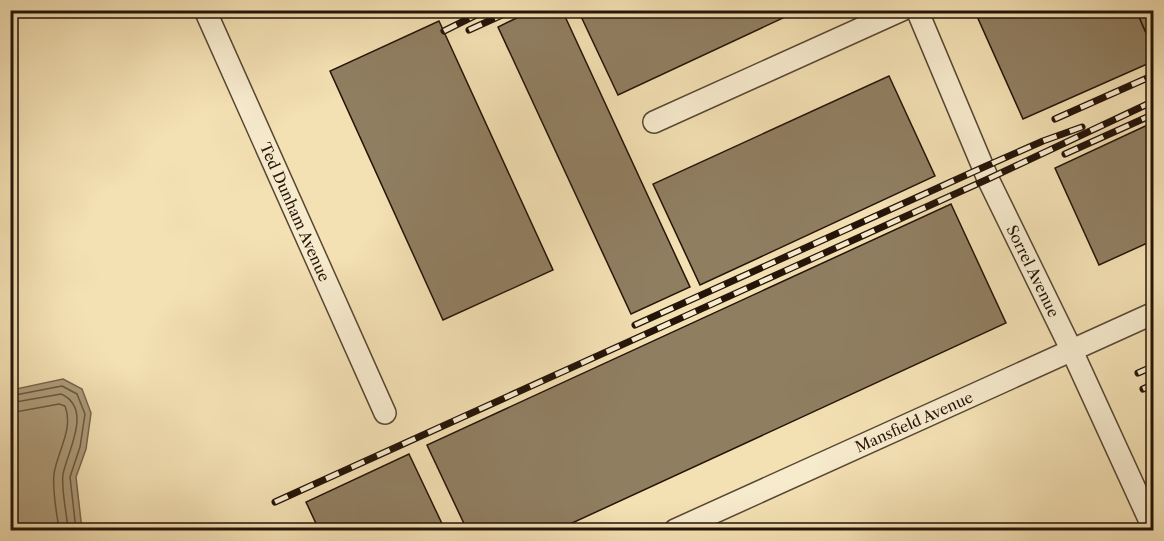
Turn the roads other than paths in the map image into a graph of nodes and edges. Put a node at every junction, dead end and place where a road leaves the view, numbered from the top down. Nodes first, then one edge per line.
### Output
1 (205, 10) edge
2 (902, 10) edge
3 (917, 10) edge
4 (654, 122) dead end
5 (1154, 313) edge
6 (1072, 351) junction
7 (385, 413) dead end
8 (1154, 530) edge
9 (675, 531) edge

1 - 7 street, Ted Dunham Avenue
2 - 4 street
3 - 6 street, Sorrel Avenue
5 - 6 street, Mansfield Avenue
6 - 8 street, Sorrel Avenue
6 - 9 street, Mansfield Avenue

